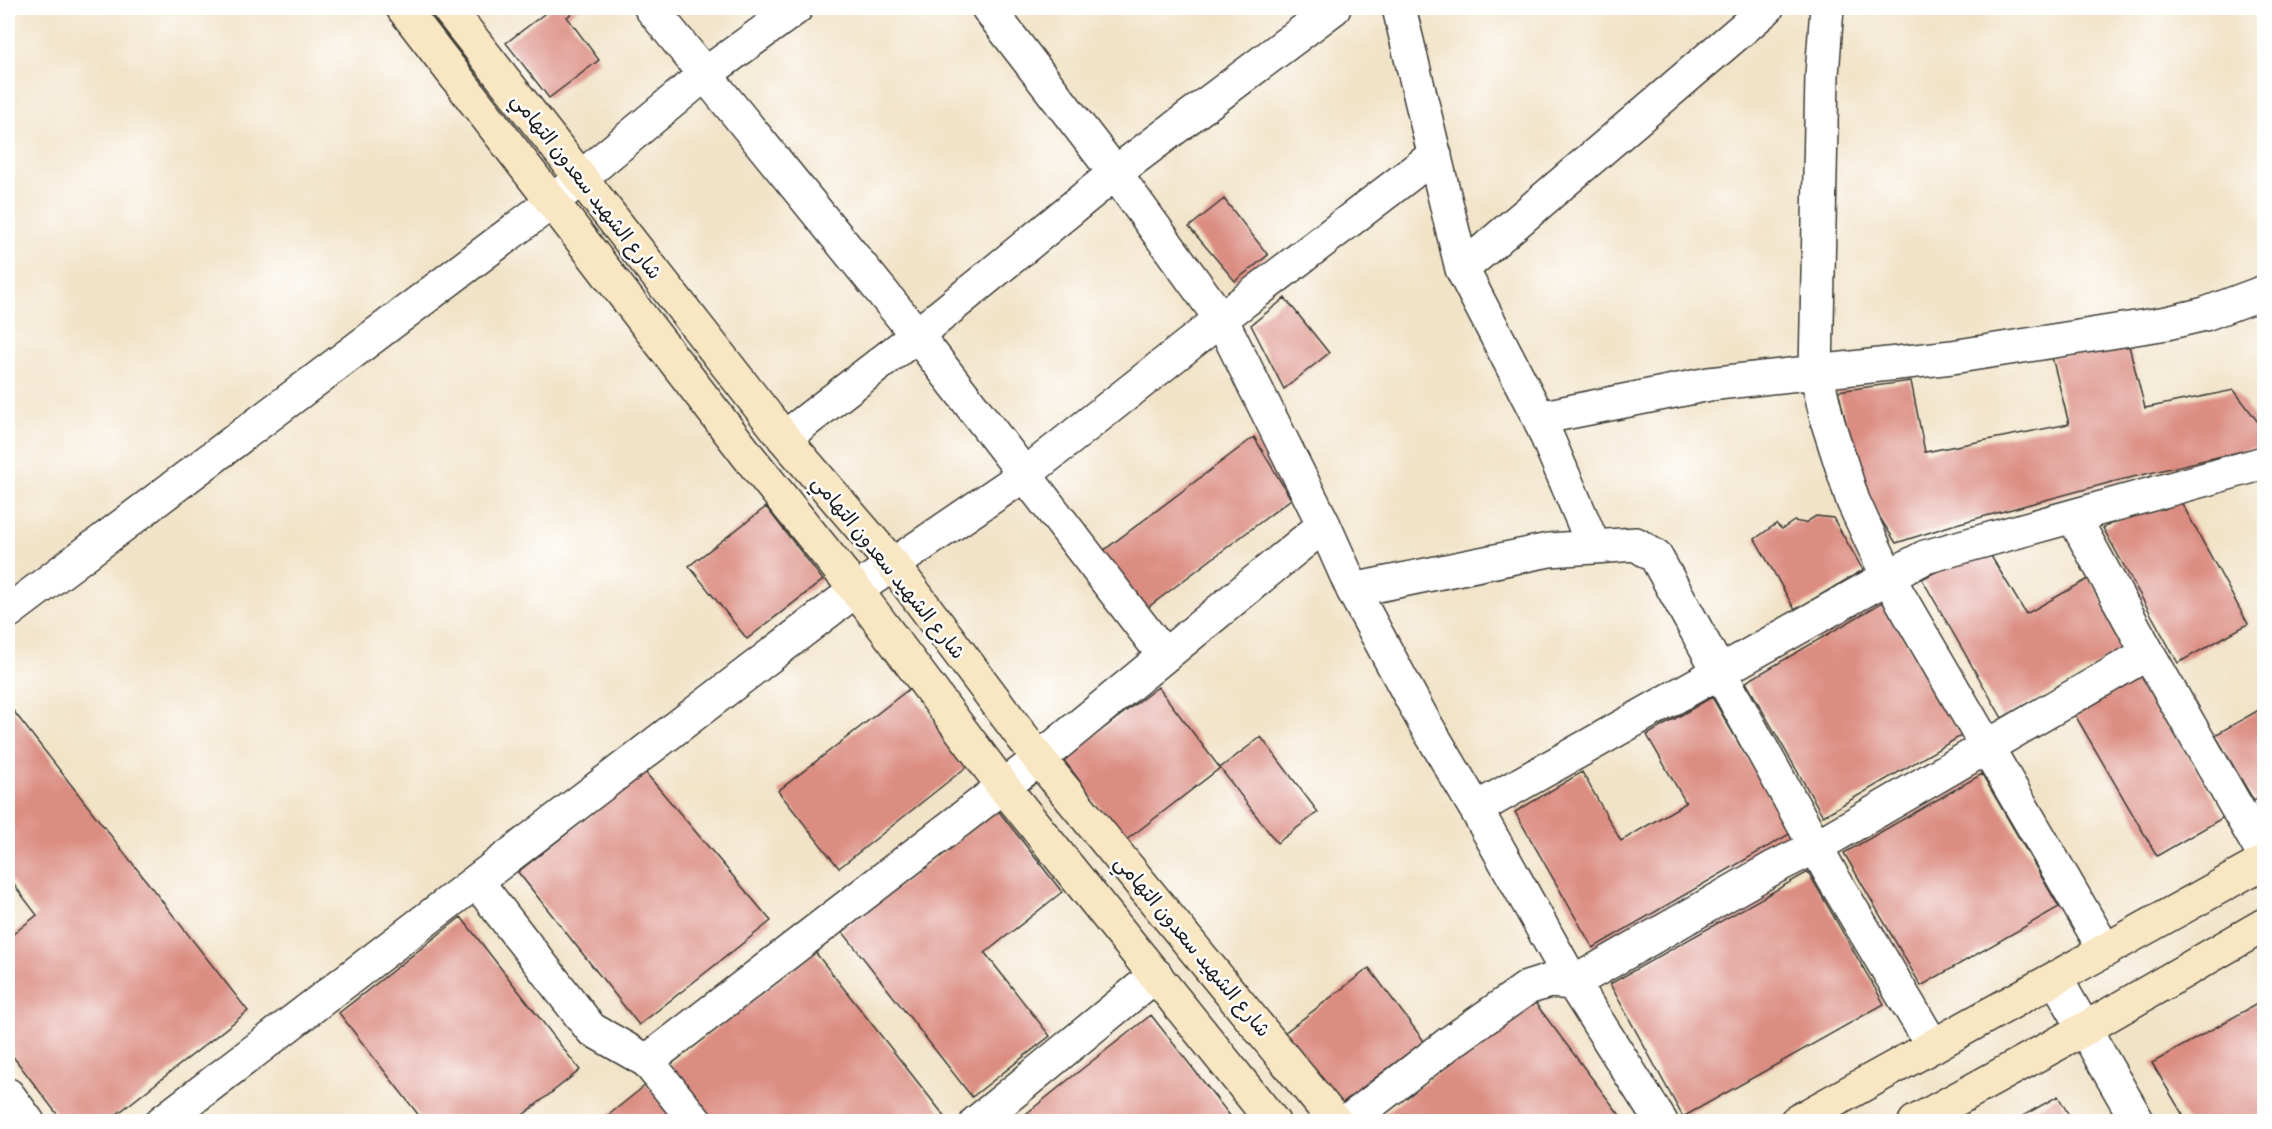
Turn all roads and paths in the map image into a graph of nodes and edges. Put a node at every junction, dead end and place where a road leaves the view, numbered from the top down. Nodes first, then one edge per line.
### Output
1 (403, 8) edge
2 (448, 8) edge
3 (651, 8) edge
4 (796, 8) edge
5 (988, 8) edge
6 (1334, 8) edge
7 (1399, 8) edge
8 (1827, 8) edge
9 (1745, 14) edge
10 (704, 75) junction
11 (1435, 154) junction
12 (1115, 173) junction
13 (581, 179) junction
14 (553, 201) junction
15 (1462, 269) junction
16 (2265, 292) edge
17 (1221, 319) junction
18 (917, 335) junction
19 (1816, 372) junction
20 (1539, 418) junction
21 (784, 438) junction
22 (2265, 463) edge
23 (1024, 475) junction
24 (2073, 516) junction
25 (1324, 525) junction
26 (1594, 547) junction
27 (894, 566) junction
28 (1888, 577) junction
29 (856, 590) junction
30 (1353, 590) junction
31 (8, 612) edge
32 (2148, 653) junction
33 (1163, 654) junction
34 (1720, 673) junction
35 (1987, 748) junction
36 (1039, 759) junction
37 (1004, 786) junction
38 (1476, 809) junction
39 (1817, 846) junction
40 (2265, 855) edge
41 (2265, 862) edge
42 (477, 882) junction
43 (2265, 925) edge
44 (2105, 950) junction
45 (1156, 975) junction
46 (2056, 979) junction
47 (1573, 983) junction
48 (2086, 1028) junction
49 (1933, 1046) junction
50 (647, 1061) junction
51 (8, 1095) edge
52 (28, 1122) edge
53 (162, 1122) edge
54 (696, 1122) edge
55 (977, 1122) edge
56 (1273, 1122) edge
57 (1336, 1122) edge
58 (1347, 1122) edge
59 (1661, 1122) edge
60 (1796, 1122) edge
61 (1915, 1122) edge
62 (2138, 1122) edge

1 - 14 street, شارع الشهيد سعدون التهامي
2 - 13 street, شارع الشهيد سعدون التهامي
3 - 10 street
4 - 10 street
5 - 12 street
6 - 12 street
7 - 11 street
8 - 19 street
9 - 15 street
10 - 13 street
10 - 18 street
11 - 15 street
11 - 17 street
12 - 17 street
12 - 18 street
13 - 14 street
13 - 21 street, شارع الشهيد سعدون التهامي
14 - 29 street, شارع الشهيد سعدون التهامي
14 - 31 street
15 - 20 street
16 - 19 street
17 - 23 street
17 - 25 street
18 - 21 street
18 - 23 street
19 - 20 street
19 - 28 street
20 - 26 street
21 - 27 street, شارع الشهيد سعدون التهامي
22 - 24 street
23 - 27 street
23 - 33 street
24 - 28 street
24 - 32 street
25 - 30 street
25 - 33 street
26 - 30 street
26 - 34 street
27 - 29 street
27 - 36 street, شارع الشهيد سعدون التهامي
28 - 34 street
28 - 35 street
29 - 37 street, شارع الشهيد سعدون التهامي
29 - 42 street
30 - 38 street
32 - 35 street
32 - 40 street
33 - 36 street
34 - 38 street
34 - 39 street
35 - 39 street
35 - 44 street
36 - 37 street
36 - 57 street, شارع الشهيد سعدون التهامي
37 - 45 street, شارع الشهيد سعدون التهامي
37 - 50 street
38 - 47 street
39 - 47 street
39 - 49 street
41 - 44 street
42 - 50 street
42 - 53 street
43 - 48 street
44 - 46 street
45 - 55 street
45 - 56 street, شارع الشهيد سعدون التهامي
46 - 48 street
46 - 49 street
47 - 58 street
47 - 59 street
48 - 61 street
48 - 62 street
49 - 60 street
50 - 54 street
51 - 52 street

